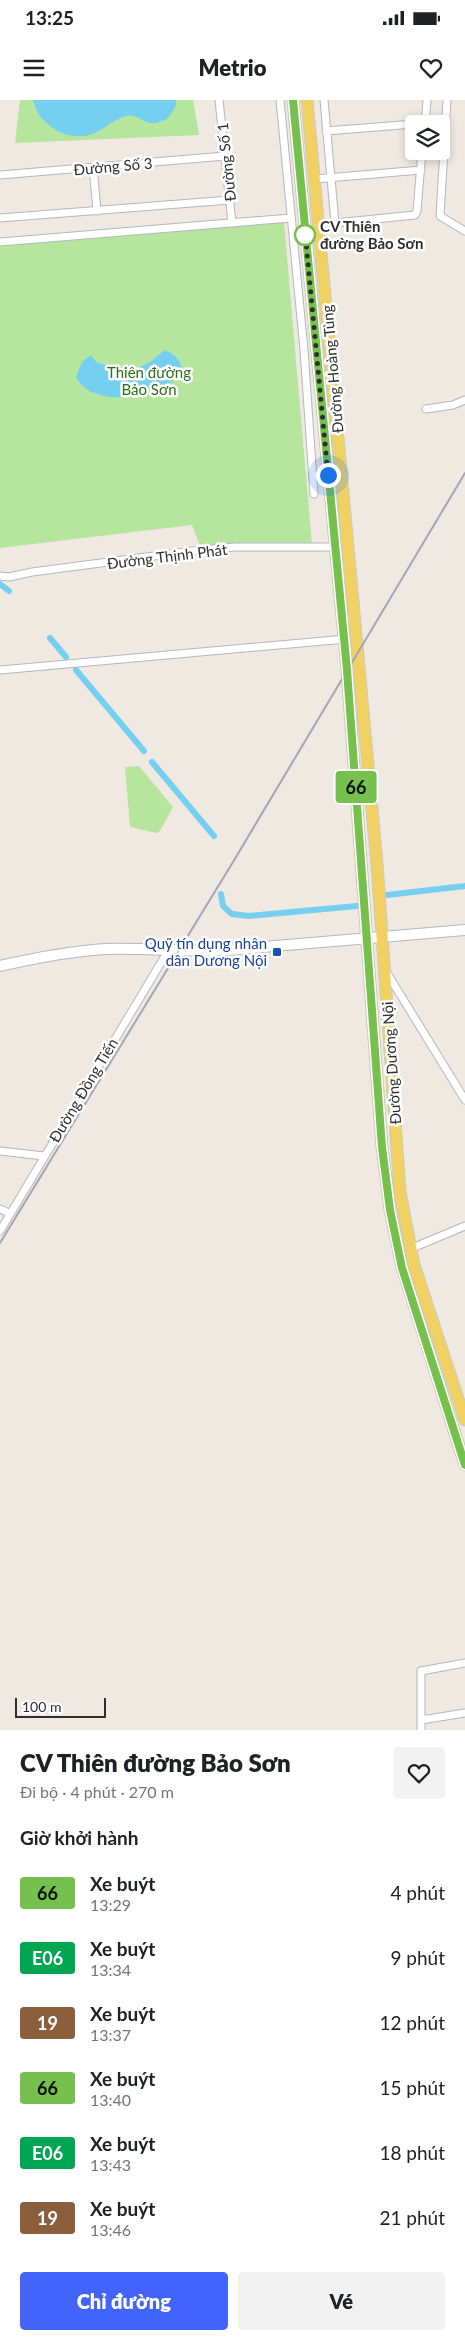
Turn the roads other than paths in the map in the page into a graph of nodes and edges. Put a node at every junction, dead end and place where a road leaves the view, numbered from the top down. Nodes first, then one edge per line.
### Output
1 (219, 100) edge
2 (280, 100) edge
3 (293, 100) edge
4 (307, 100) edge
5 (324, 100) edge
6 (426, 100) edge
7 (446, 100) edge
8 (425, 115) edge
9 (445, 115) edge
10 (405, 125) edge
11 (326, 131) junction
12 (225, 156) junction
13 (422, 160) edge
14 (443, 160) edge
15 (94, 168) junction
16 (421, 170) junction
17 (0, 175) edge
18 (331, 177) junction
19 (315, 179) junction
20 (230, 200) junction
21 (97, 211) junction
22 (0, 218) edge
23 (291, 218) junction
24 (232, 223) junction
25 (465, 231) edge
26 (0, 242) edge
27 (310, 353) junction
28 (332, 367) junction
29 (318, 369) junction
30 (465, 400) edge
31 (426, 409) dead end
32 (344, 488) junction
33 (329, 490) junction
34 (314, 494) dead end
35 (335, 547) junction
36 (0, 576) edge
37 (356, 638) junction
38 (344, 639) junction
39 (0, 670) edge
40 (465, 930) edge
41 (382, 937) junction
42 (367, 938) junction
43 (168, 951) junction
44 (0, 966) edge
45 (384, 969) junction
46 (465, 1100) edge
47 (0, 1151) edge
48 (44, 1156) junction
49 (0, 1209) edge
50 (9, 1213) junction
51 (465, 1226) edge
52 (0, 1231) edge
53 (410, 1249) junction
54 (398, 1254) junction
55 (465, 1420) edge
56 (465, 1465) edge
57 (465, 1663) edge
58 (465, 1713) edge
59 (421, 1720) junction
60 (421, 1730) edge

1 - 12 street, Đường Số 1
2 - 23 street
3 - 27 main road, Đường Hoàng Tùng
4 - 19 main road, Đường Hoàng Tùng
5 - 11 street
6 - 8 street
7 - 9 street
10 - 11 street
11 - 18 street
12 - 15 street, Đường Số 3
12 - 20 street, Đường Số 1
13 - 16 street
14 - 25 street
15 - 17 street, Đường Số 3
15 - 21 street
16 - 18 street
16 - 18 street
18 - 19 street
19 - 28 main road, Đường Hoàng Tùng
20 - 21 street
20 - 24 street, Đường Số 1
21 - 22 street
23 - 24 street
23 - 27 street
24 - 26 street
27 - 29 main road, Đường Hoàng Tùng
27 - 34 street
28 - 29 main road
28 - 32 main road, Đường Hoàng Tùng
29 - 33 main road, Đường Hoàng Tùng
30 - 31 street
32 - 33 main road
32 - 37 main road, Đường Hoàng Tùng
33 - 35 main road, Đường Hoàng Tùng
35 - 36 street, Đường Thịnh Phát
35 - 38 main road, Đường Hoàng Tùng
37 - 38 street
37 - 41 main road, Đường Hoàng Tùng
38 - 39 street
38 - 42 main road, Đường Hoàng Tùng
40 - 41 main road
41 - 42 main road
41 - 45 main road, Đường Dương Nội
42 - 43 main road
42 - 54 main road, Đường Dương Nội
43 - 44 main road
43 - 48 street, Đường Đồng Tiến
45 - 46 street
45 - 53 main road, Đường Dương Nội
47 - 48 street
48 - 50 street, Đường Đồng Tiến
49 - 50 street
50 - 52 street, Đường Đồng Tiến
51 - 53 street
53 - 54 main road
53 - 55 main road, Đường Dương Nội
54 - 56 main road, Đường Dương Nội
57 - 59 street
58 - 59 street
59 - 60 street

